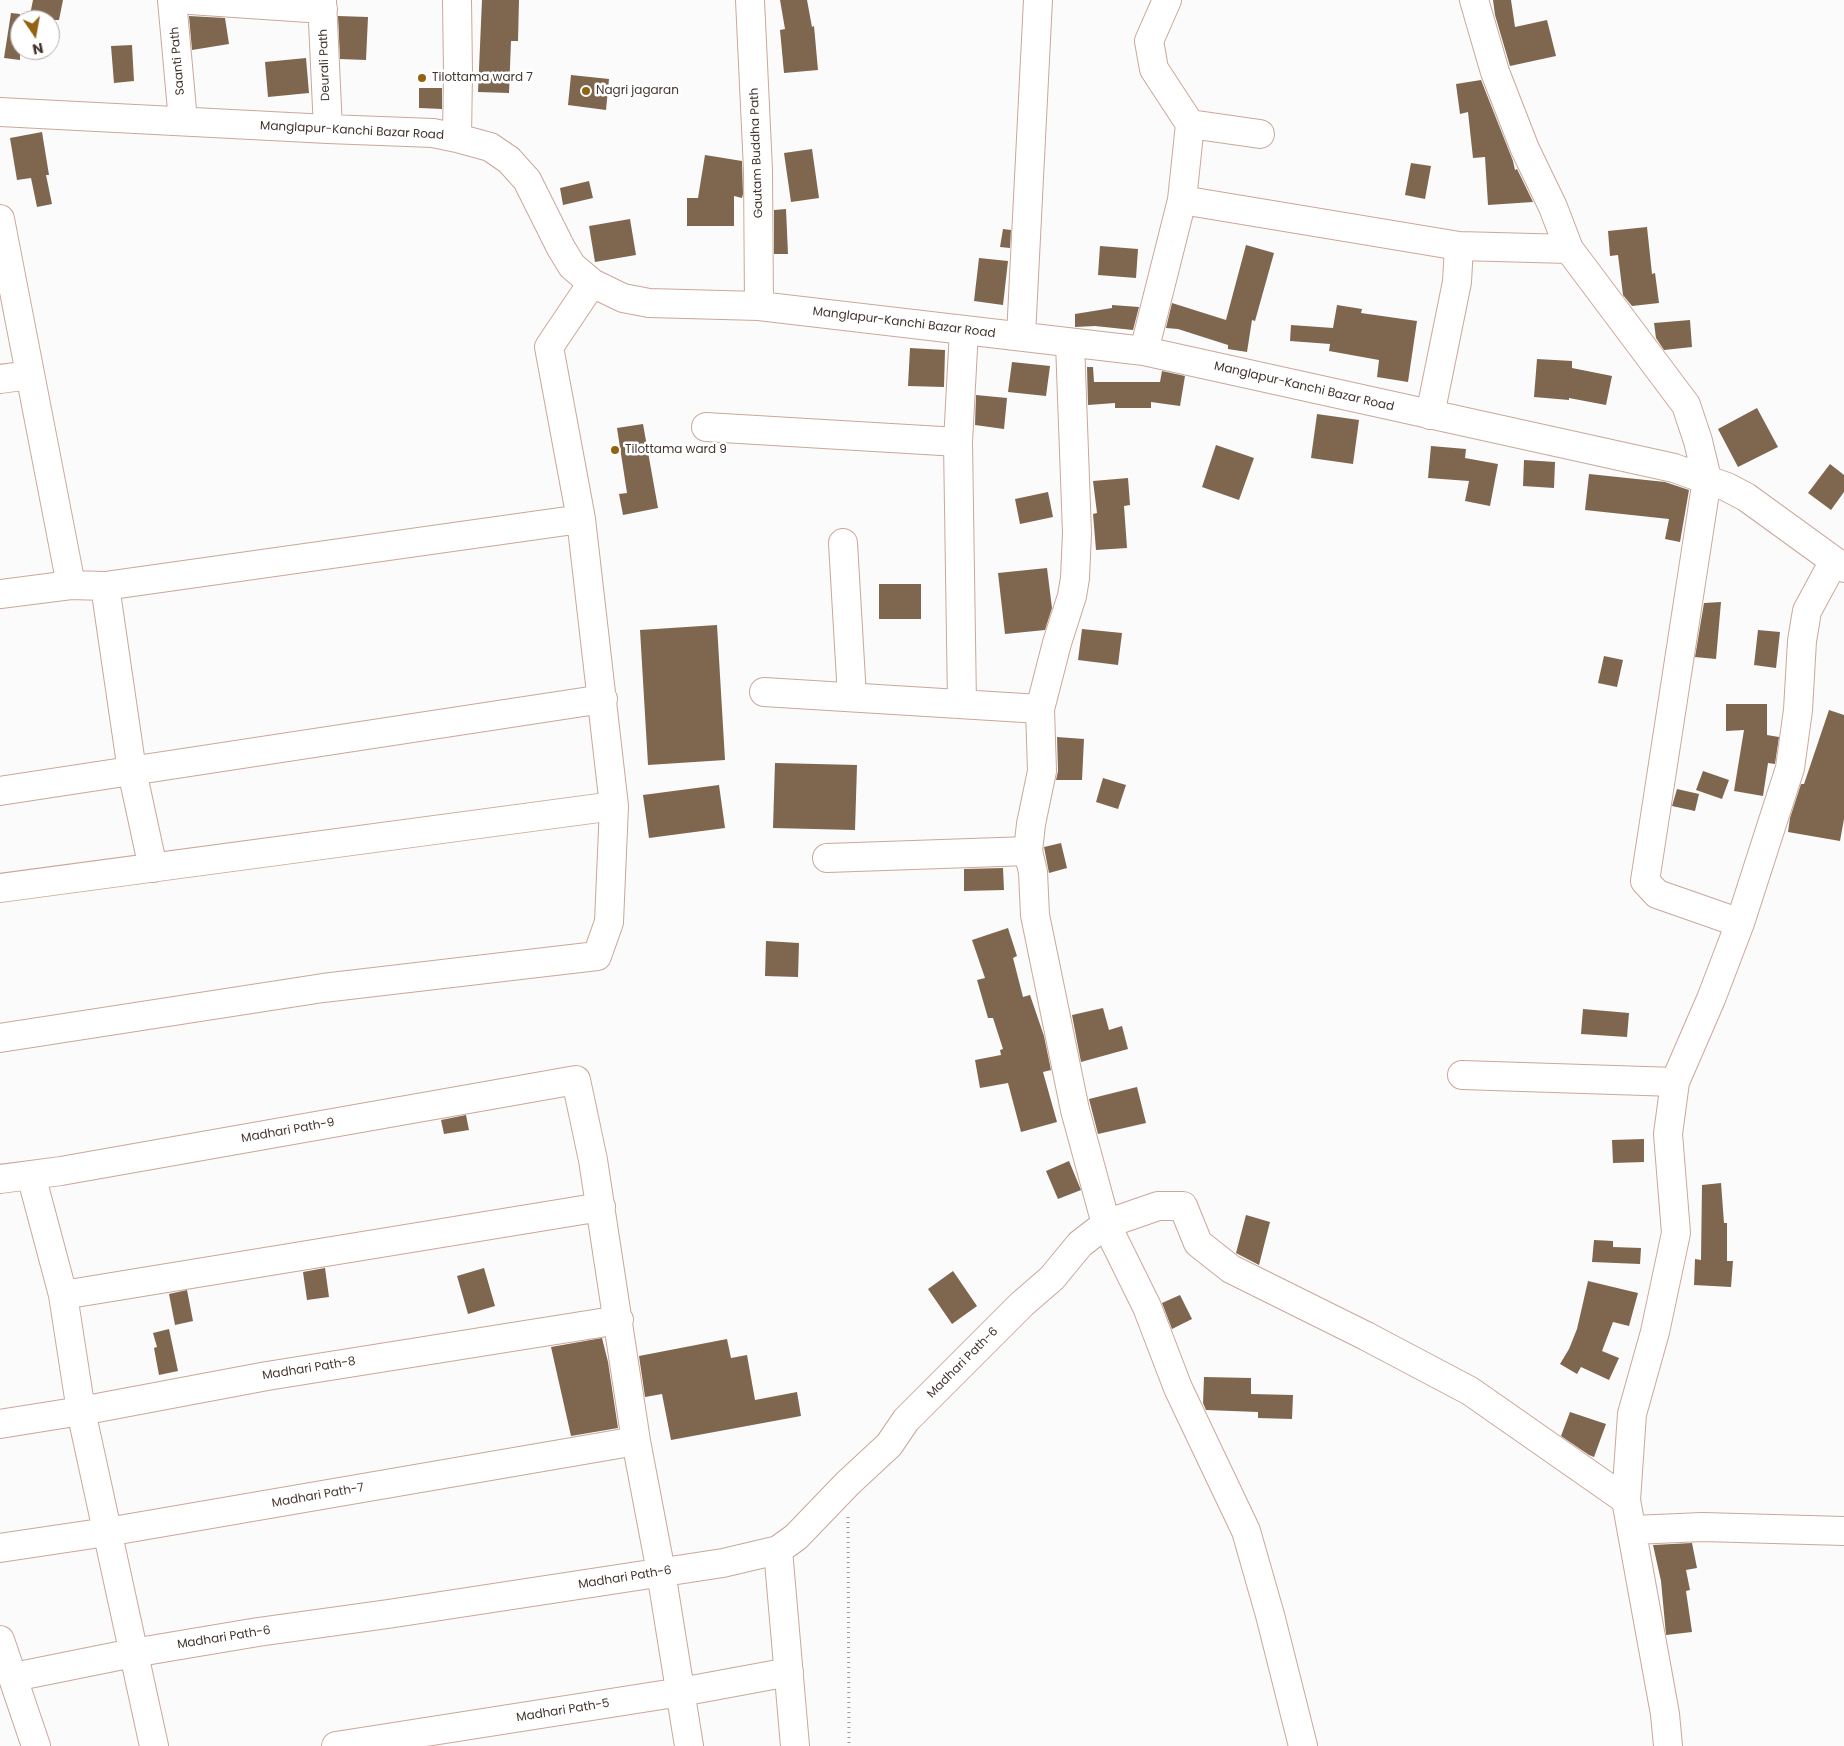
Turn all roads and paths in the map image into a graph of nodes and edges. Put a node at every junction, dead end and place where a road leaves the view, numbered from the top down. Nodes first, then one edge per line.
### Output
1 (172, 0) edge
2 (190, 0) edge
3 (456, 0) edge
4 (750, 0) edge
5 (1038, 0) edge
6 (1167, 0) edge
7 (1474, 0) edge
8 (322, 4) edge
9 (0, 112) edge
10 (183, 121) junction
11 (1190, 124) junction
12 (328, 129) junction
13 (1260, 134) dead end
14 (457, 138) junction
15 (1182, 200) junction
16 (0, 219) edge
17 (1459, 246) junction
18 (1569, 249) junction
19 (592, 284) junction
20 (759, 306) junction
21 (964, 330) junction
22 (1022, 336) junction
23 (1070, 343) junction
24 (1144, 351) junction
25 (30, 374) junction
26 (0, 379) edge
27 (1430, 415) junction
28 (706, 427) dead end
29 (958, 442) junction
30 (1707, 479) junction
31 (581, 519) junction
32 (843, 543) dead end
33 (1839, 564) edge
34 (71, 585) junction
35 (105, 586) junction
36 (0, 594) edge
37 (764, 692) dead end
38 (852, 697) junction
39 (603, 699) junction
40 (962, 704) junction
41 (1040, 709) junction
42 (132, 771) junction
43 (0, 791) edge
44 (614, 806) junction
45 (1028, 851) junction
46 (827, 858) dead end
47 (153, 868) junction
48 (0, 888) edge
49 (1740, 923) junction
50 (0, 1038) edge
51 (1462, 1075) dead end
52 (1675, 1082) junction
53 (31, 1175) junction
54 (0, 1179) edge
55 (601, 1207) junction
56 (1106, 1224) junction
57 (63, 1295) junction
58 (619, 1320) junction
59 (81, 1412) junction
60 (0, 1424) edge
61 (636, 1442) junction
62 (848, 1483) junction
63 (1626, 1500) junction
64 (1632, 1530) junction
65 (1844, 1531) edge
66 (107, 1532) junction
67 (0, 1548) edge
68 (778, 1550) junction
69 (662, 1572) junction
70 (0, 1640) edge
71 (133, 1653) junction
72 (789, 1672) junction
73 (14, 1677) junction
74 (681, 1692) junction
75 (36, 1746) edge
76 (154, 1746) edge
77 (336, 1746) edge
78 (690, 1746) edge
79 (795, 1746) edge
80 (849, 1746) edge
81 (1303, 1746) edge
82 (1668, 1746) edge

1 - 10 street, Saanti Path
2 - 8 street
3 - 14 street
4 - 20 street, Gautam Buddha Path
5 - 22 street
6 - 11 street
7 - 18 street
8 - 12 street, Deurali Path
9 - 10 street, Manglapur-Kanchi Bazar Road
10 - 12 street, Manglapur-Kanchi Bazar Road
11 - 13 street
11 - 15 street
12 - 14 street, Manglapur-Kanchi Bazar Road
14 - 19 street, Manglapur-Kanchi Bazar Road
15 - 17 street
15 - 24 street
16 - 25 street
17 - 18 street
17 - 27 street
18 - 30 street
19 - 20 street, Manglapur-Kanchi Bazar Road
19 - 31 street
20 - 21 street, Manglapur-Kanchi Bazar Road
21 - 22 street, Manglapur-Kanchi Bazar Road
21 - 29 street
22 - 23 street, Manglapur-Kanchi Bazar Road
23 - 24 street, Manglapur-Kanchi Bazar Road
23 - 41 street
24 - 27 street, Manglapur-Kanchi Bazar Road
25 - 26 street
25 - 34 street
27 - 30 street, Manglapur-Kanchi Bazar Road
28 - 29 street
29 - 40 street
30 - 33 street, Manglapur-Kanchi Bazar Road
30 - 49 street
31 - 35 street
31 - 39 street
32 - 38 street
33 - 49 street
34 - 35 street
34 - 36 street
35 - 42 street
37 - 38 street
38 - 40 street
39 - 42 street
39 - 44 street
40 - 41 street
41 - 45 street
42 - 43 street
42 - 47 street
44 - 47 street
44 - 50 street
45 - 46 street
45 - 56 street
47 - 48 street
49 - 52 street
51 - 52 street
52 - 63 street
53 - 54 street, Madhari Path-9
53 - 55 street, Madhari Path-9
53 - 57 street
55 - 57 street
55 - 58 street
56 - 62 street, Madhari Path-6
56 - 63 street, Madhari Path-6
56 - 81 street
57 - 59 street
58 - 59 street, Madhari Path-8
58 - 61 street
59 - 60 street, Madhari Path-8
59 - 66 street
61 - 66 street, Madhari Path-7
61 - 69 street
62 - 68 street, Madhari Path-6
62 - 80 path
63 - 64 street
64 - 65 street
64 - 82 street
66 - 67 street, Madhari Path-7
66 - 71 street
68 - 69 street, Madhari Path-6
68 - 72 street
69 - 71 street, Madhari Path-6
69 - 74 street
70 - 73 street
71 - 73 street, Madhari Path-6
71 - 76 street
72 - 74 street, Madhari Path-5
72 - 79 street
73 - 75 street
74 - 77 street, Madhari Path-5
74 - 78 street

